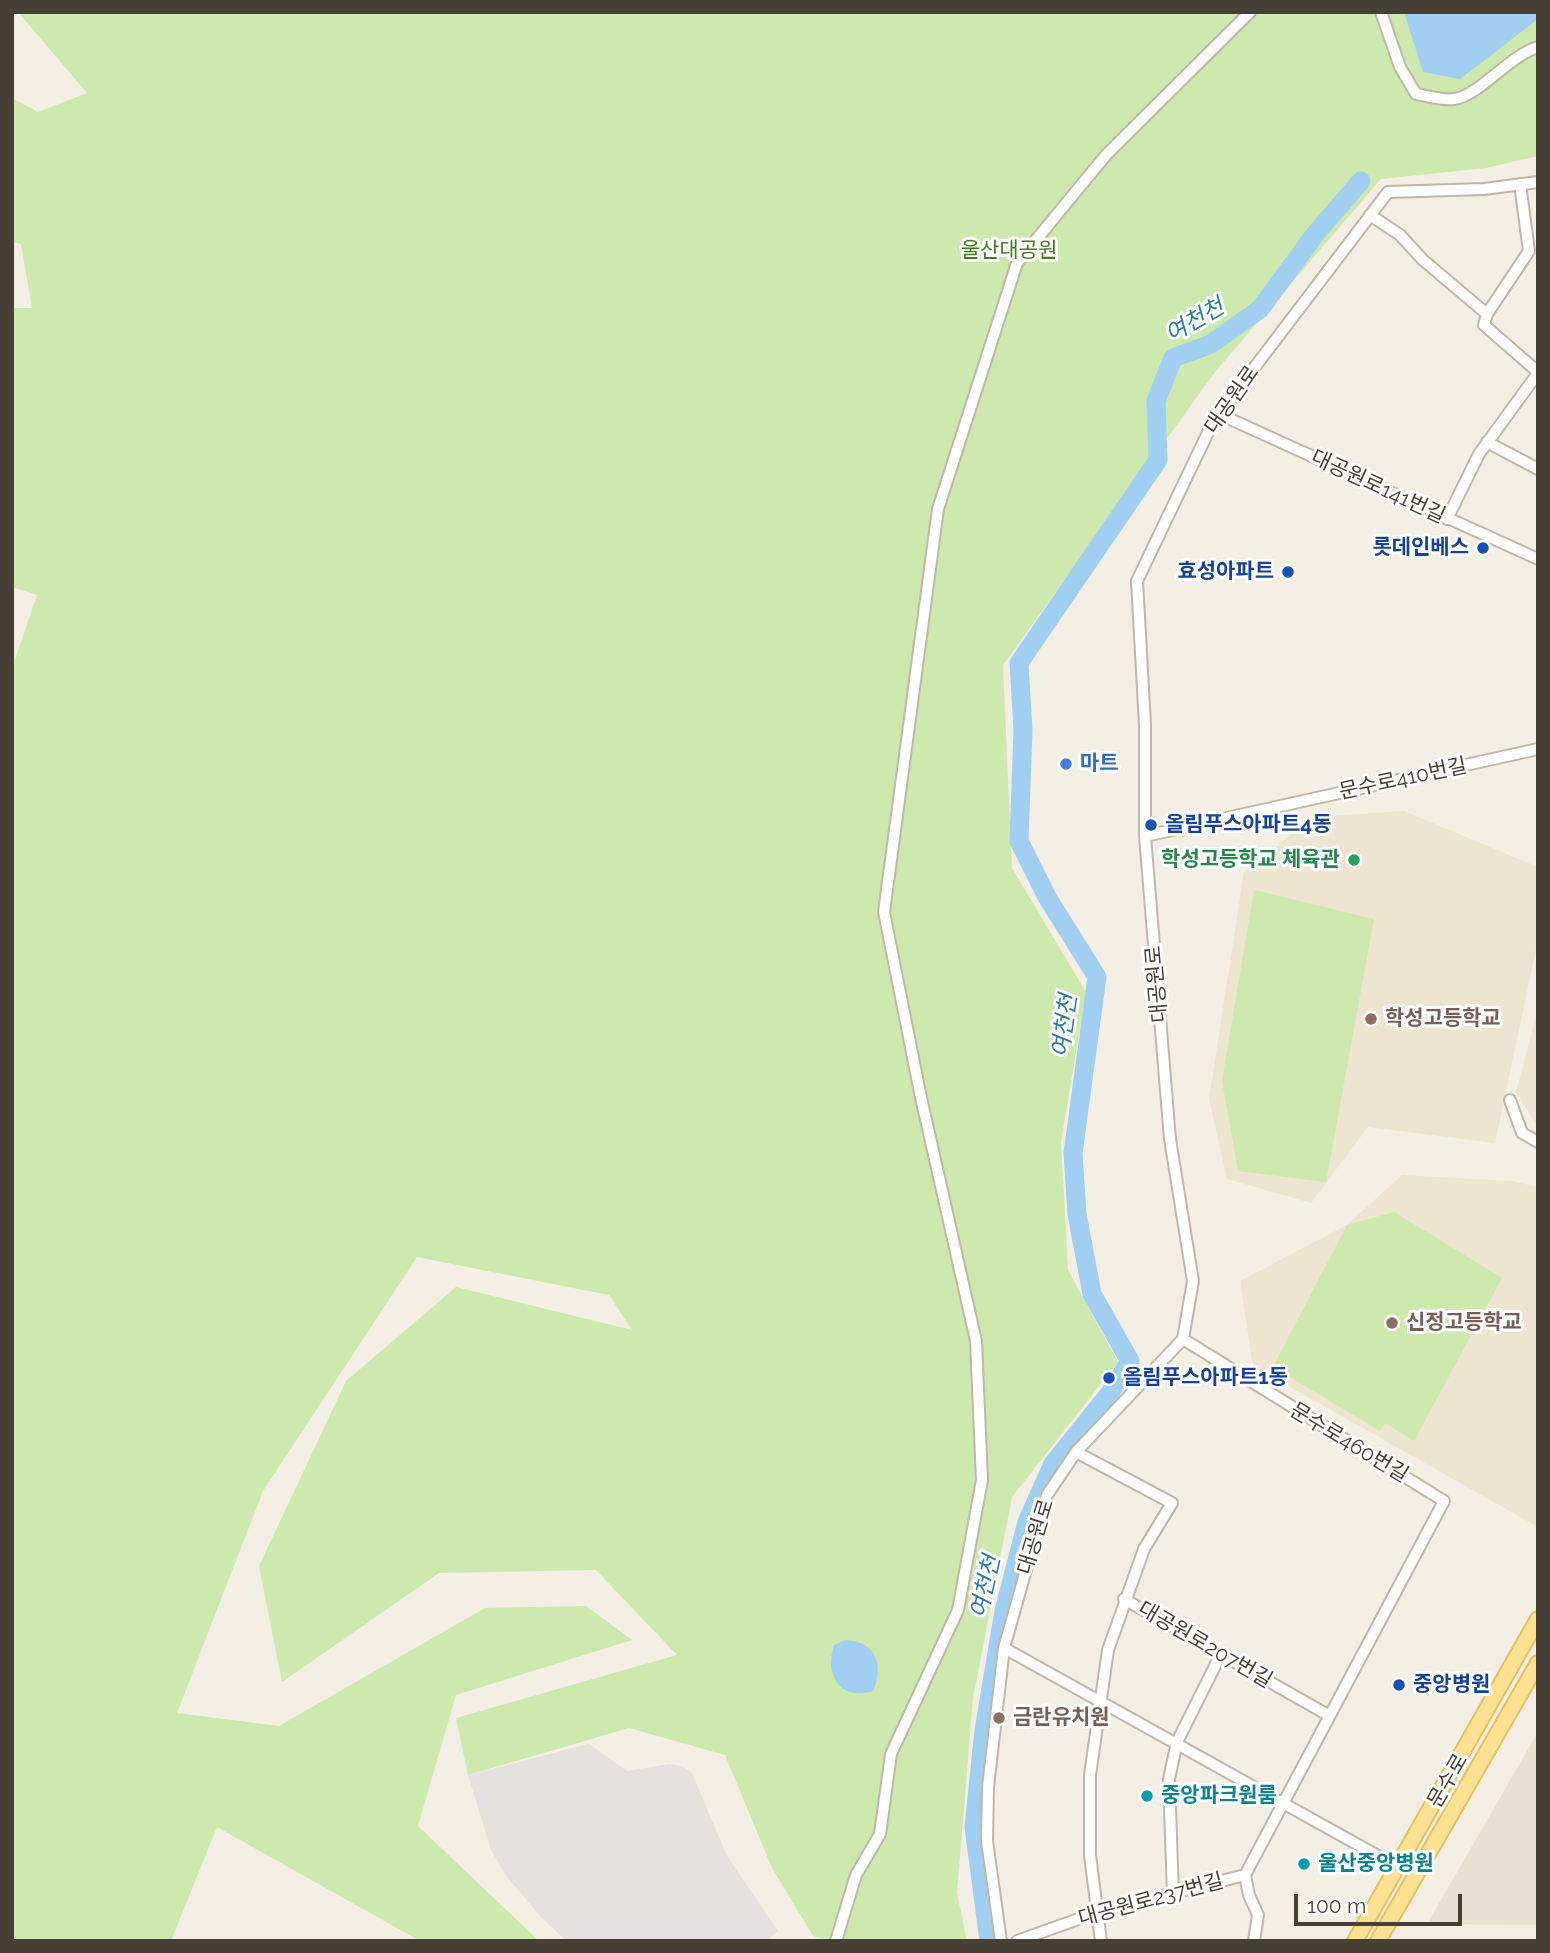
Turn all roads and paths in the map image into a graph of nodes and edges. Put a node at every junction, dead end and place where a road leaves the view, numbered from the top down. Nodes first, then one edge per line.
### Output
1 (1250, 12) edge
2 (1381, 12) edge
3 (1538, 47) edge
4 (1538, 182) edge
5 (1520, 184) junction
6 (1370, 215) junction
7 (1533, 253) edge
8 (1487, 314) junction
9 (1538, 372) edge
10 (1219, 414) junction
11 (1488, 442) junction
12 (1538, 469) edge
13 (1447, 519) junction
14 (1538, 559) edge
15 (1538, 749) edge
16 (1144, 836) junction
17 (1510, 1100) dead end
18 (1538, 1142) edge
19 (1183, 1339) junction
20 (1076, 1452) junction
21 (1124, 1599) junction
22 (1538, 1619) edge
23 (1538, 1638) edge
24 (1003, 1648) junction
25 (1521, 1650) junction
26 (1222, 1654) junction
27 (1536, 1670) edge
28 (1100, 1699) junction
29 (1328, 1715) junction
30 (1177, 1742) junction
31 (1283, 1802) junction
32 (1398, 1867) junction
33 (1245, 1875) junction
34 (1172, 1895) junction
35 (1098, 1912) junction
36 (836, 1941) edge
37 (1001, 1941) edge
38 (1017, 1941) edge
39 (1101, 1941) edge
40 (1254, 1941) edge
41 (1355, 1941) edge
42 (1378, 1941) edge

1 - 36 street
2 - 3 street
4 - 5 street, 대공원로
5 - 6 street, 대공원로
5 - 7 street
6 - 8 street
6 - 10 street, 대공원로
7 - 8 street
8 - 9 street
9 - 11 street
10 - 13 street, 대공원로141번길
10 - 16 street, 대공원로
11 - 12 street
11 - 13 street
13 - 14 street, 대공원로141번길
15 - 16 street, 문수로410번길
16 - 19 street, 대공원로
17 - 18 street
19 - 20 street, 대공원로
19 - 29 street, 문수로460번길
20 - 21 street, 대공원로207번길
20 - 24 street, 대공원로
21 - 26 street, 대공원로207번길
21 - 28 street
22 - 25 main road, 문수로
23 - 25 main road
24 - 28 street
24 - 37 street, 대공원로
25 - 32 main road, 문수로
26 - 29 street, 대공원로207번길
26 - 30 street
27 - 42 main road, 문수로
28 - 30 street
28 - 35 street
29 - 31 street
30 - 31 street
30 - 34 street
31 - 32 street
31 - 33 street
32 - 41 main road, 문수로
33 - 34 street, 대공원로237번길
33 - 40 street
34 - 35 street, 대공원로237번길
35 - 38 street, 대공원로237번길
35 - 39 street

